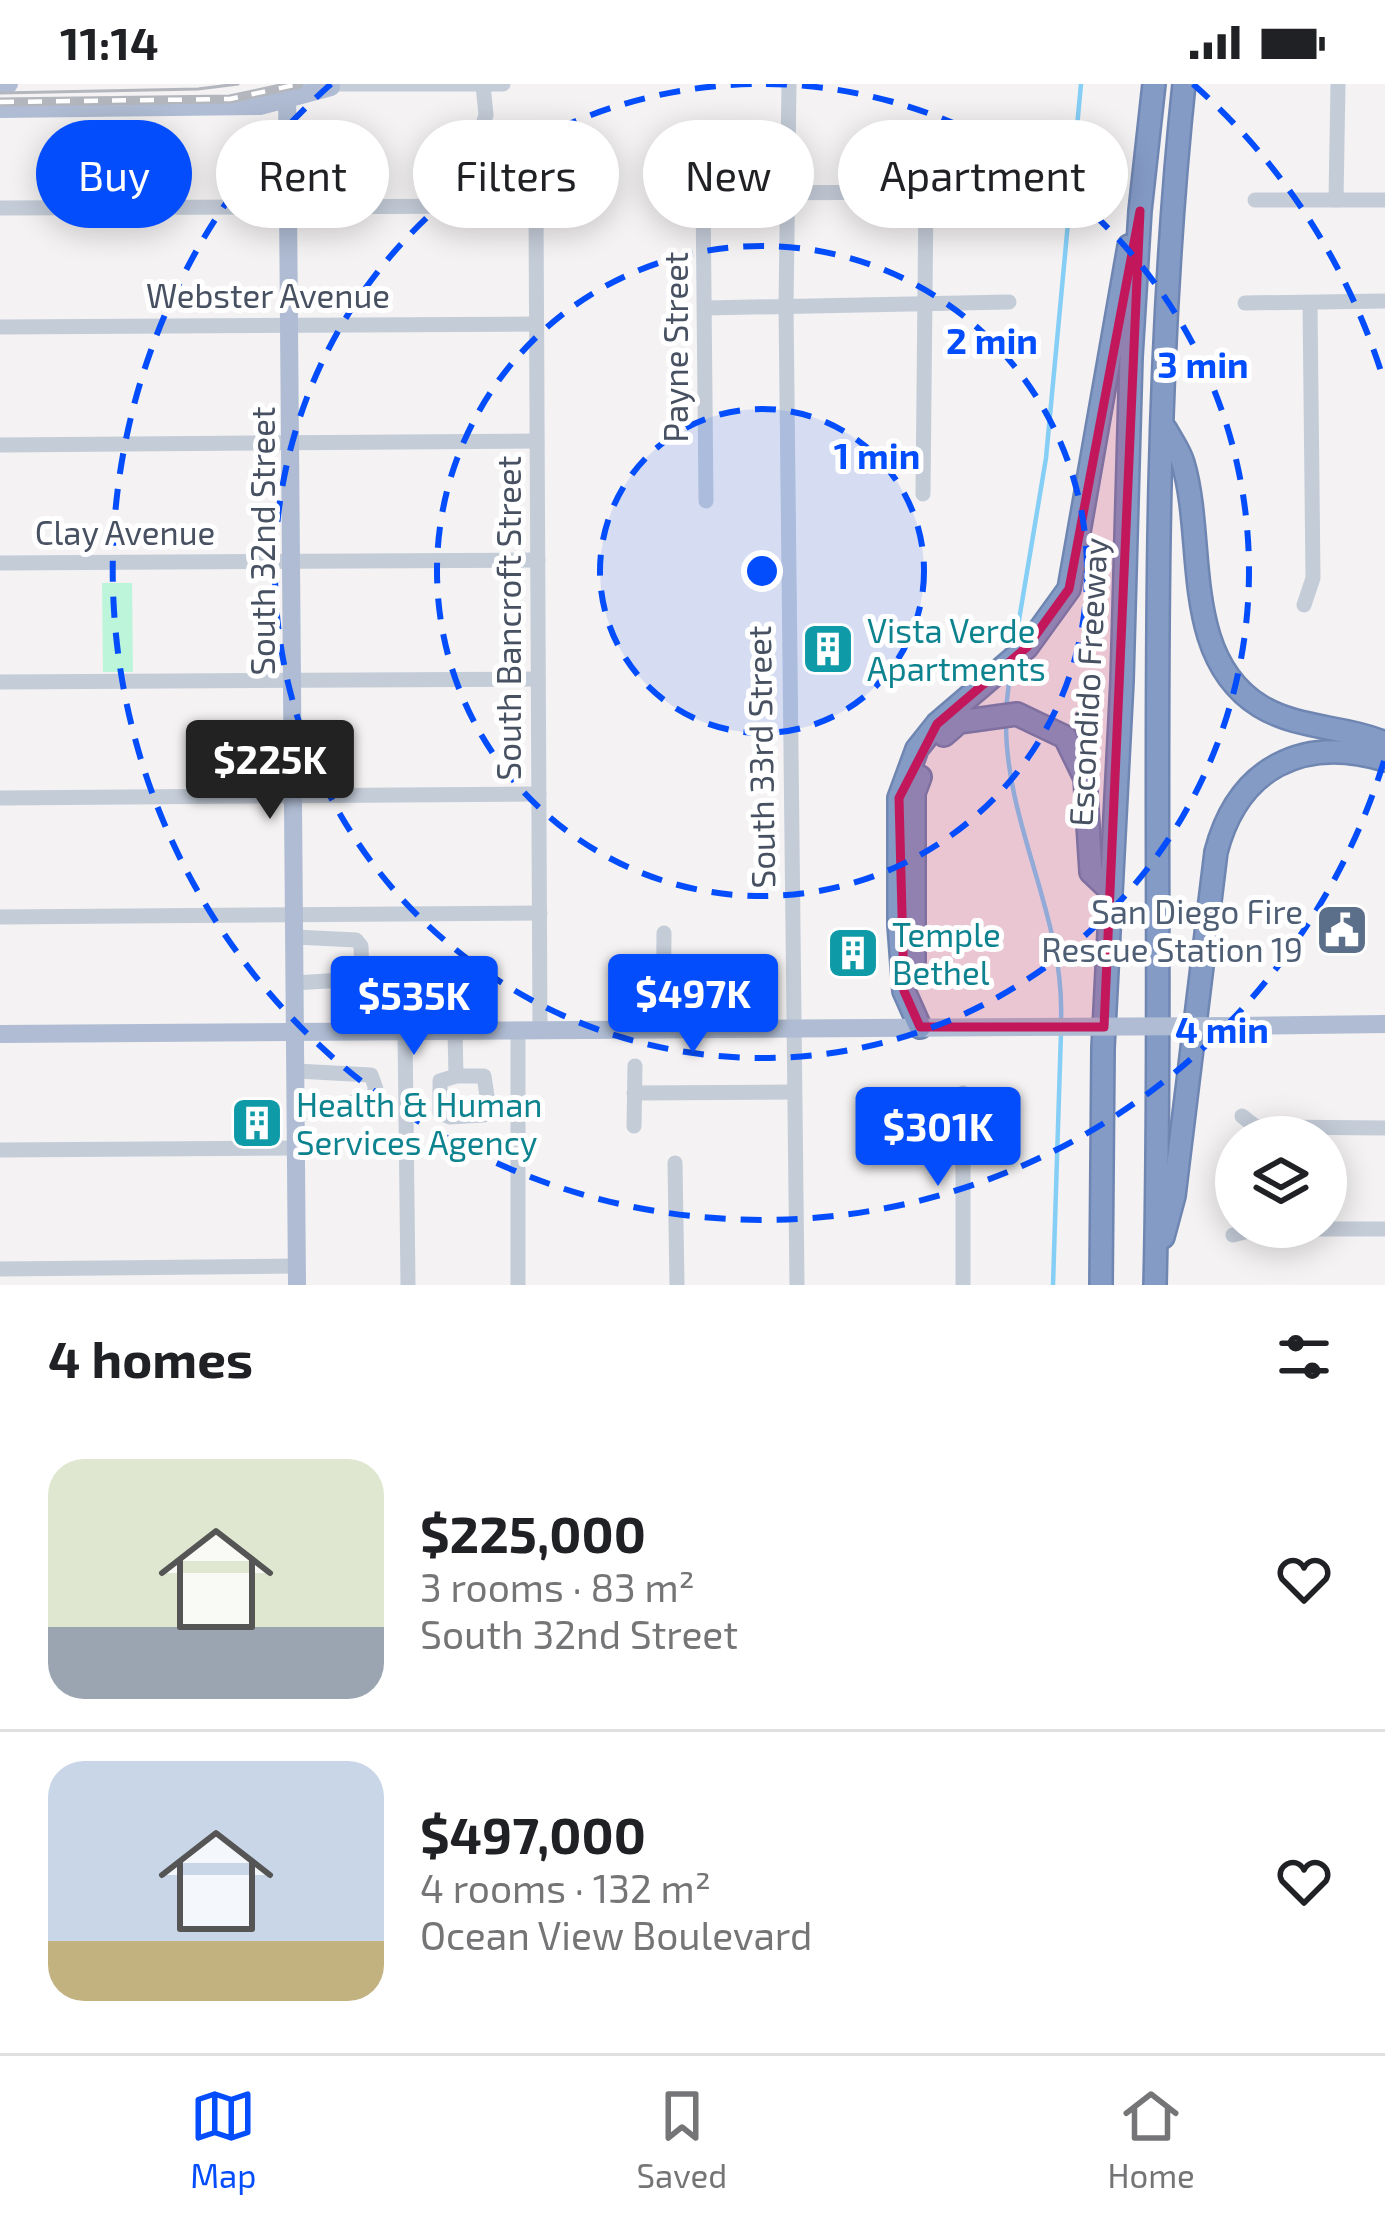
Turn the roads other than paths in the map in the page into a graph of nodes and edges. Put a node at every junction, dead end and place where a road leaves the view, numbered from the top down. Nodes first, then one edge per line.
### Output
1 (307, 84) edge
2 (789, 84) edge
3 (1154, 84) edge
4 (1184, 84) edge
5 (1338, 84) edge
6 (483, 85) edge
7 (503, 85) edge
8 (331, 87) edge
9 (287, 91) edge
10 (0, 109) edge
11 (484, 120) edge
12 (788, 120) edge
13 (1255, 200) dead end
14 (1336, 200) junction
15 (1385, 200) edge
16 (389, 206) edge
17 (216, 207) edge
18 (0, 208) edge
19 (1140, 211) junction
20 (290, 228) edge
21 (704, 228) edge
22 (786, 228) edge
23 (926, 228) edge
24 (1385, 301) edge
25 (1009, 302) dead end
26 (1245, 303) dead end
27 (1310, 304) junction
28 (786, 306) junction
29 (926, 306) junction
30 (706, 308) junction
31 (536, 323) junction
32 (292, 325) junction
33 (0, 327) edge
34 (1165, 428) junction
35 (537, 442) junction
36 (291, 443) junction
37 (0, 445) edge
38 (923, 494) dead end
39 (706, 501) dead end
40 (538, 560) junction
41 (291, 561) junction
42 (0, 562) edge
43 (1304, 605) dead end
44 (538, 679) junction
45 (293, 680) junction
46 (0, 682) edge
47 (1385, 743) edge
48 (1385, 760) edge
49 (539, 794) junction
50 (293, 796) junction
51 (0, 798) edge
52 (1111, 890) junction
53 (540, 914) junction
54 (294, 915) junction
55 (0, 917) edge
56 (664, 933) dead end
57 (295, 937) junction
58 (295, 983) junction
59 (1385, 1024) edge
60 (920, 1027) junction
61 (792, 1028) junction
62 (663, 1029) junction
63 (455, 1030) junction
64 (518, 1030) junction
65 (541, 1030) junction
66 (295, 1031) junction
67 (405, 1031) junction
68 (0, 1034) edge
69 (635, 1066) dead end
70 (296, 1071) junction
71 (456, 1076) dead end
72 (793, 1092) junction
73 (634, 1093) junction
74 (963, 1094) dead end
75 (296, 1114) junction
76 (634, 1126) dead end
77 (1347, 1128) edge
78 (1385, 1128) edge
79 (296, 1148) junction
80 (0, 1150) edge
81 (675, 1163) dead end
82 (1347, 1229) edge
83 (1385, 1229) edge
84 (0, 1269) edge
85 (297, 1276) edge
86 (1155, 1276) edge
87 (408, 1285) edge
88 (518, 1285) edge
89 (676, 1285) edge
90 (796, 1285) edge
91 (963, 1285) edge
92 (1101, 1285) edge

1 - 8 street
2 - 12 street, South 33rd Street
3 - 19 highway, Escondido Freeway
4 - 34 highway, Escondido Freeway
5 - 14 street
6 - 7 street
6 - 8 street
6 - 11 street
8 - 9 main road
9 - 10 main road
13 - 14 street
14 - 15 street
16 - 31 street, South Bancroft Street
17 - 18 street
19 - 52 highway, Escondido Freeway
19 - 60 highway
20 - 32 main road, South 32nd Street
21 - 30 street, Payne Street
22 - 28 street, South 33rd Street
23 - 29 street
24 - 27 street
25 - 29 street
26 - 27 street
27 - 43 street
28 - 29 street
28 - 30 street
28 - 61 street, South 33rd Street
29 - 38 street
30 - 39 street, Payne Street
31 - 32 street, Webster Avenue
31 - 35 street, South Bancroft Street
32 - 33 street, Webster Avenue
32 - 36 main road, South 32nd Street
34 - 47 highway
34 - 86 highway, Escondido Freeway
35 - 36 street
35 - 40 street, South Bancroft Street
36 - 37 street
36 - 41 main road, South 32nd Street
40 - 41 street, Clay Avenue
40 - 44 street, South Bancroft Street
41 - 42 street, Clay Avenue
41 - 45 main road, South 32nd Street
44 - 45 street
44 - 49 street, South Bancroft Street
45 - 46 street
45 - 50 main road, South 32nd Street
48 - 86 highway
49 - 50 street
49 - 53 street, South Bancroft Street
50 - 51 street
50 - 54 main road, South 32nd Street
52 - 60 highway
52 - 92 highway, Escondido Freeway
53 - 54 street
53 - 65 street, South Bancroft Street
54 - 55 street
54 - 57 main road, South 32nd Street
56 - 62 street
57 - 58 main road, South 32nd Street
57 - 58 street
58 - 66 main road, South 32nd Street
59 - 60 main road, bridge
60 - 61 main road
61 - 62 main road
61 - 72 street, South 33rd Street
62 - 65 main road
63 - 64 main road
63 - 67 main road
63 - 71 street
64 - 65 main road
64 - 88 street
66 - 67 main road
66 - 68 main road
66 - 70 main road, South 32nd Street
67 - 87 street
69 - 73 street
70 - 75 main road, South 32nd Street
70 - 75 street
72 - 73 street
72 - 90 street, South 33rd Street
73 - 76 street
74 - 91 street
75 - 79 main road, South 32nd Street
77 - 78 street
79 - 80 street
79 - 85 main road, South 32nd Street
81 - 89 street
82 - 83 street
84 - 85 street

